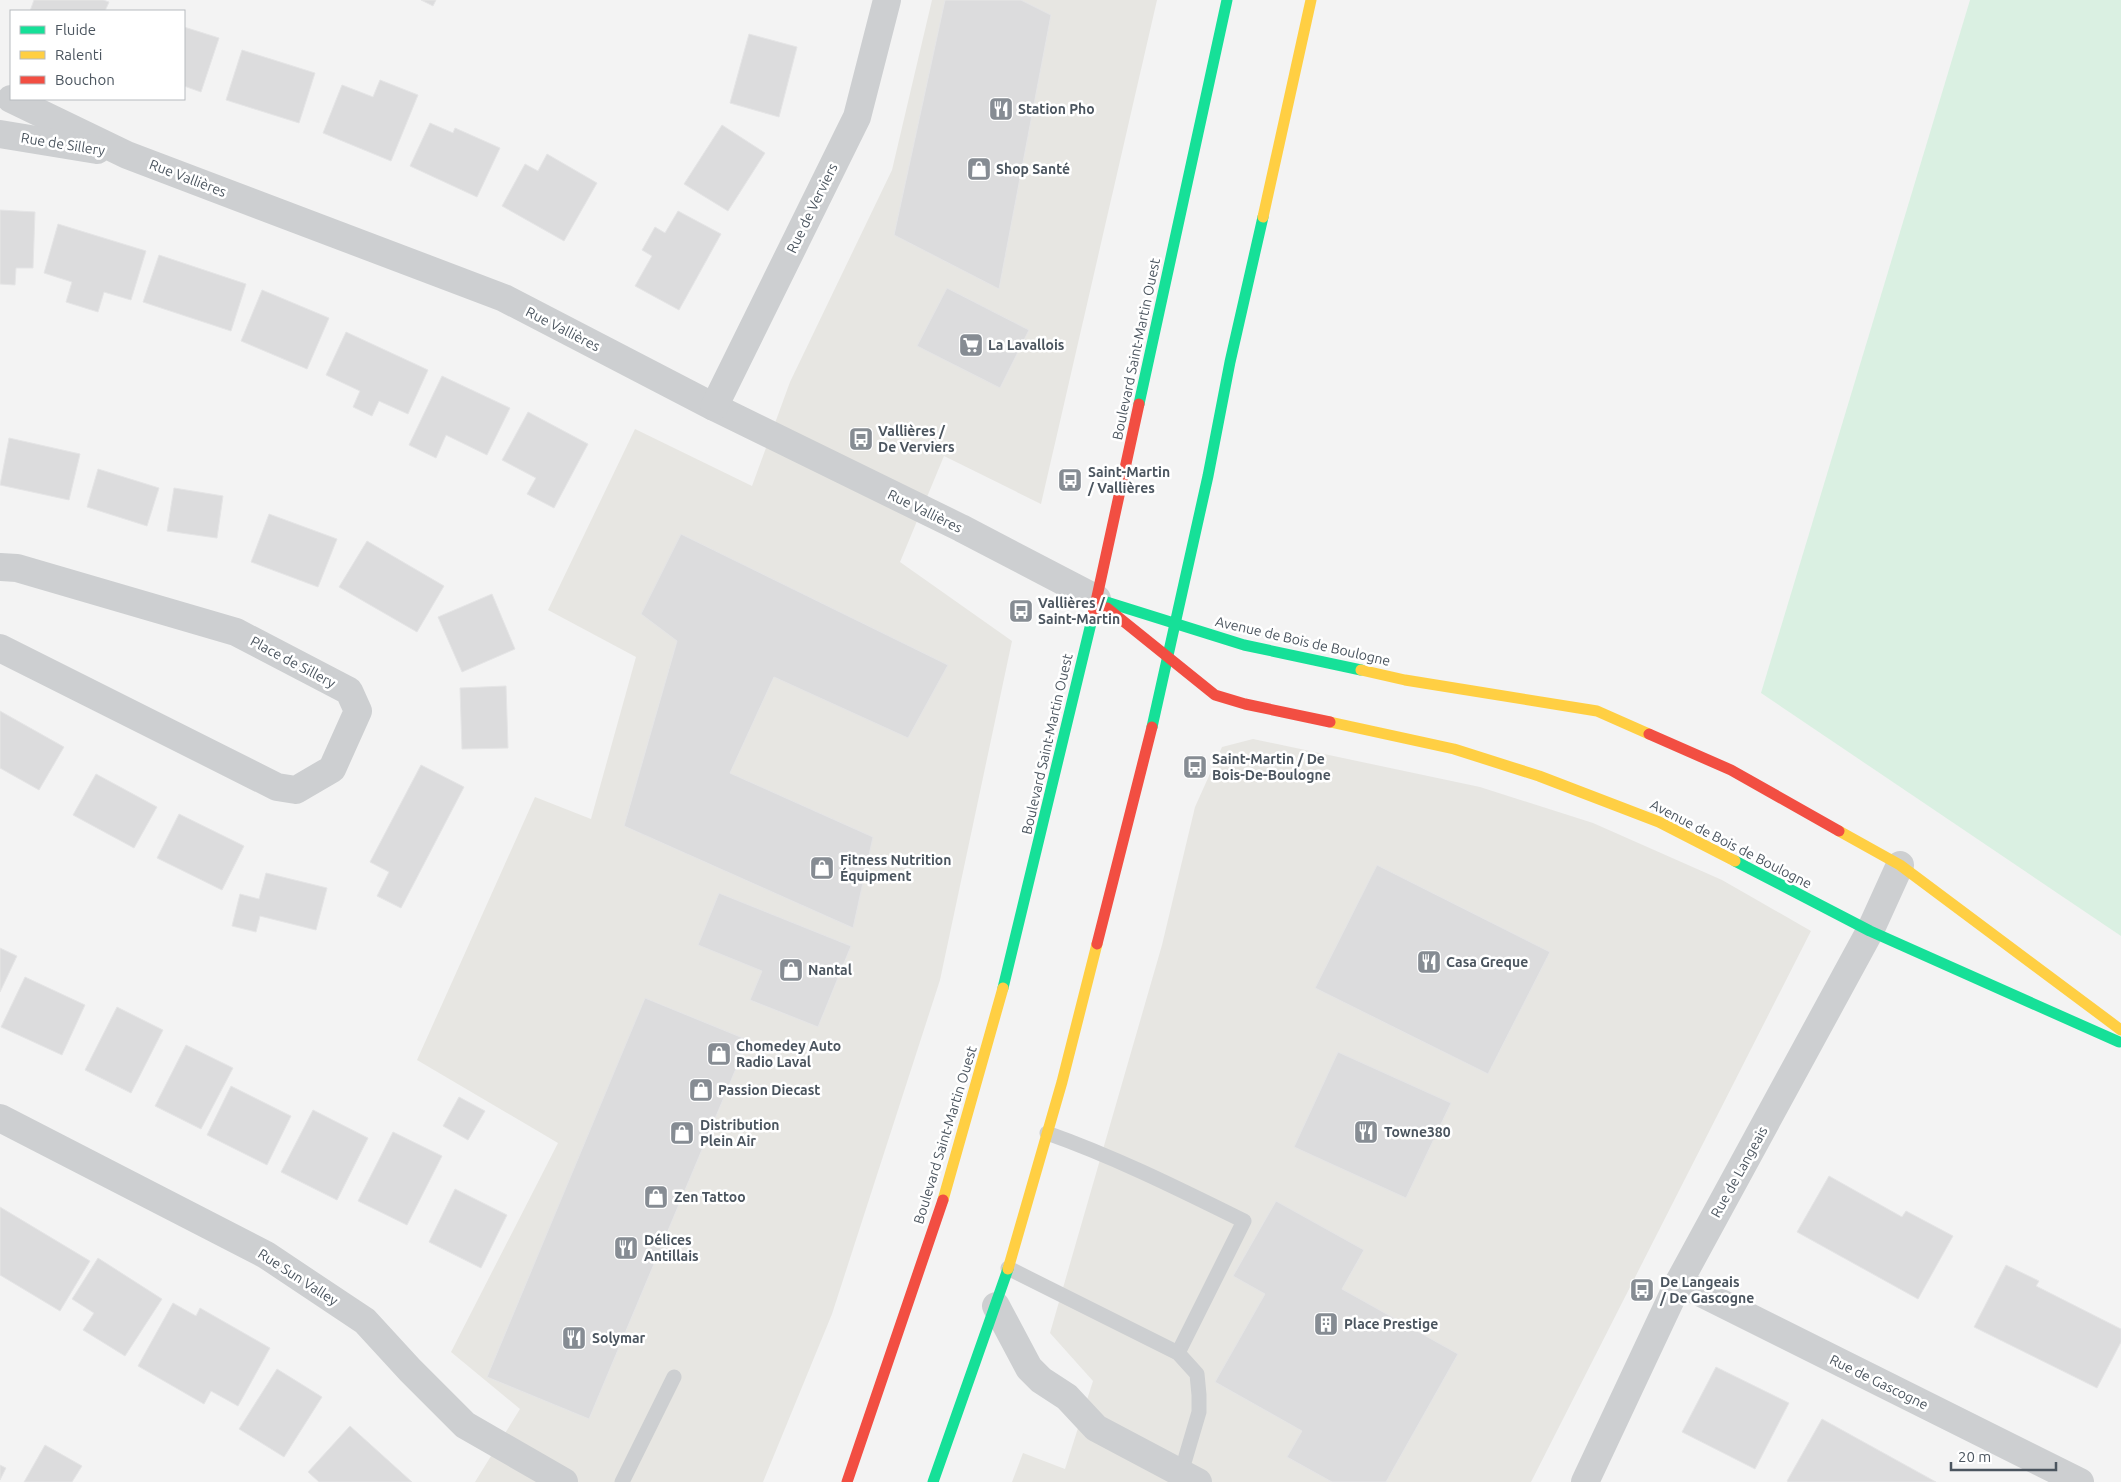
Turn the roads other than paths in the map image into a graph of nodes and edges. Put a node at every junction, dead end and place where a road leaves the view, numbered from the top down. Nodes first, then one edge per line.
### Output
1 (887, 0) edge
2 (1227, 0) edge
3 (1311, 0) edge
4 (13, 100) edge
5 (0, 134) edge
6 (127, 155) junction
7 (714, 407) junction
8 (0, 567) edge
9 (1097, 599) junction
10 (1175, 625) junction
11 (0, 648) edge
12 (1168, 658) junction
13 (1900, 865) junction
14 (1870, 932) junction
15 (2121, 1030) edge
16 (2121, 1043) edge
17 (0, 1118) edge
18 (1047, 1134) junction
19 (1008, 1268) junction
20 (1679, 1282) junction
21 (996, 1306) junction
22 (1178, 1353) junction
23 (674, 1377) dead end
24 (1189, 1478) edge
25 (564, 1482) edge
26 (622, 1482) edge
27 (847, 1482) edge
28 (933, 1482) edge
29 (1585, 1482) edge
30 (2080, 1482) edge

1 - 7 street, Rue de Verviers
2 - 9 main road, Boulevard Saint-Martin Ouest
3 - 10 main road
4 - 6 street, Rue Vallières
5 - 6 street, Rue de Sillery
6 - 7 street, Rue Vallières
7 - 9 street, Rue Vallières
8 - 11 street, Place de Sillery
9 - 10 main road, Avenue de Bois de Boulogne
9 - 12 main road, Avenue de Bois de Boulogne
9 - 27 main road, Boulevard Saint-Martin Ouest
10 - 12 main road
10 - 13 main road, Avenue de Bois de Boulogne
12 - 14 main road, Avenue de Bois de Boulogne
12 - 18 main road
13 - 14 street, Rue de Langeais
13 - 15 main road, Avenue de Bois de Boulogne
14 - 16 main road, Avenue de Bois de Boulogne
14 - 20 street, Rue de Langeais
17 - 25 street, Rue Sun Valley
18 - 19 main road
18 - 22 lane
19 - 21 main road
19 - 22 lane
20 - 29 street, Rue de Langeais
20 - 30 street, Rue de Gascogne
21 - 24 street
21 - 28 main road
22 - 24 lane
23 - 26 lane

